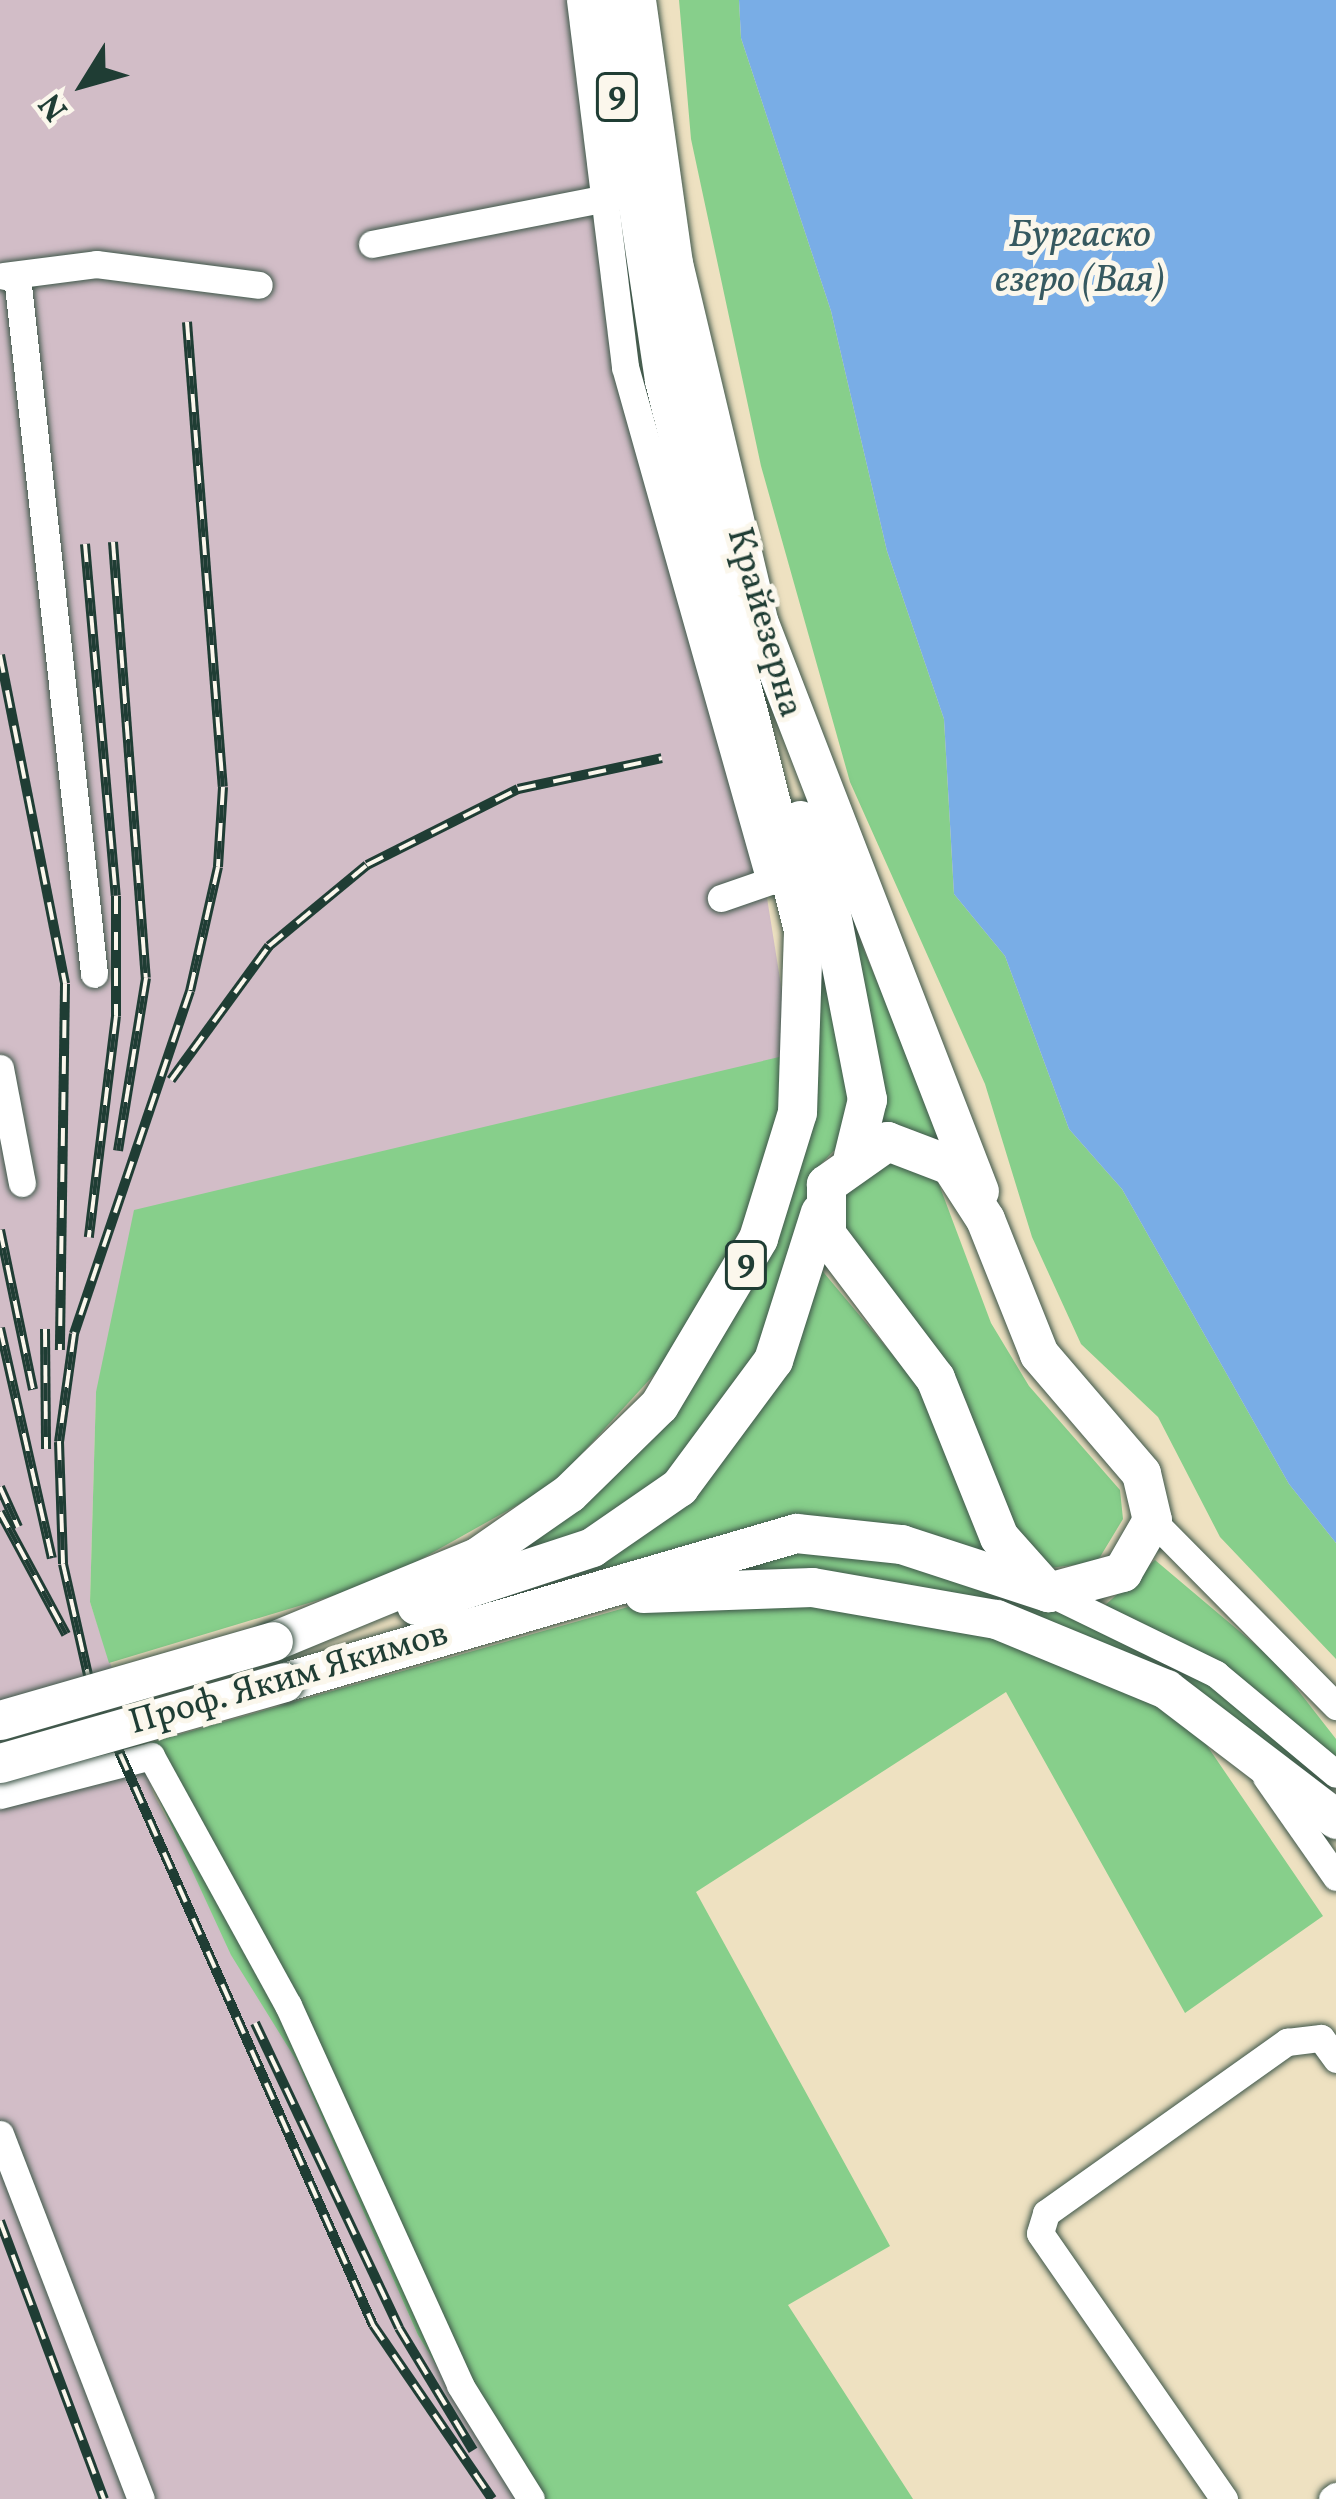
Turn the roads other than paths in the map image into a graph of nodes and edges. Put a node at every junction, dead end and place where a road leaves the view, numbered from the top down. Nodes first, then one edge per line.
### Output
1 (580, 0) edge
2 (607, 0) edge
3 (636, 0) edge
4 (618, 196) junction
5 (372, 244) dead end
6 (9, 276) edge
7 (259, 285) dead end
8 (738, 658) junction
9 (721, 898) dead end
10 (94, 974) dead end
11 (0, 1068) edge
12 (853, 1156) junction
13 (22, 1183) dead end
14 (820, 1212) junction
15 (986, 1220) junction
16 (1152, 1520) junction
17 (1048, 1592) junction
18 (578, 1598) junction
19 (273, 1641) junction
20 (1336, 1706) edge
21 (0, 1720) edge
22 (1237, 1735) junction
23 (0, 1763) edge
24 (1336, 1774) edge
25 (0, 1795) edge
26 (1336, 1819) edge
27 (1336, 1877) edge
28 (1336, 2059) edge
29 (0, 2134) edge
30 (141, 2499) edge
31 (531, 2499) edge
32 (1224, 2499) edge

1 - 4 street
2 - 4 highway, 9
3 - 15 highway, Крайезерна / 9
4 - 5 street
4 - 8 highway, 9
4 - 9 street
6 - 7 street
6 - 10 street
8 - 12 highway
8 - 19 highway, 9
11 - 13 street
12 - 14 highway
12 - 15 highway
14 - 17 highway
14 - 19 highway
15 - 16 highway, 9
16 - 17 highway
16 - 20 street
17 - 18 highway
17 - 24 street
18 - 22 highway
18 - 23 highway, Проф. Яким Якимов, bridge
19 - 21 highway, Проф. Яким Якимов / 9, bridge
22 - 26 highway
22 - 27 street
25 - 31 street
28 - 32 street
29 - 30 street

